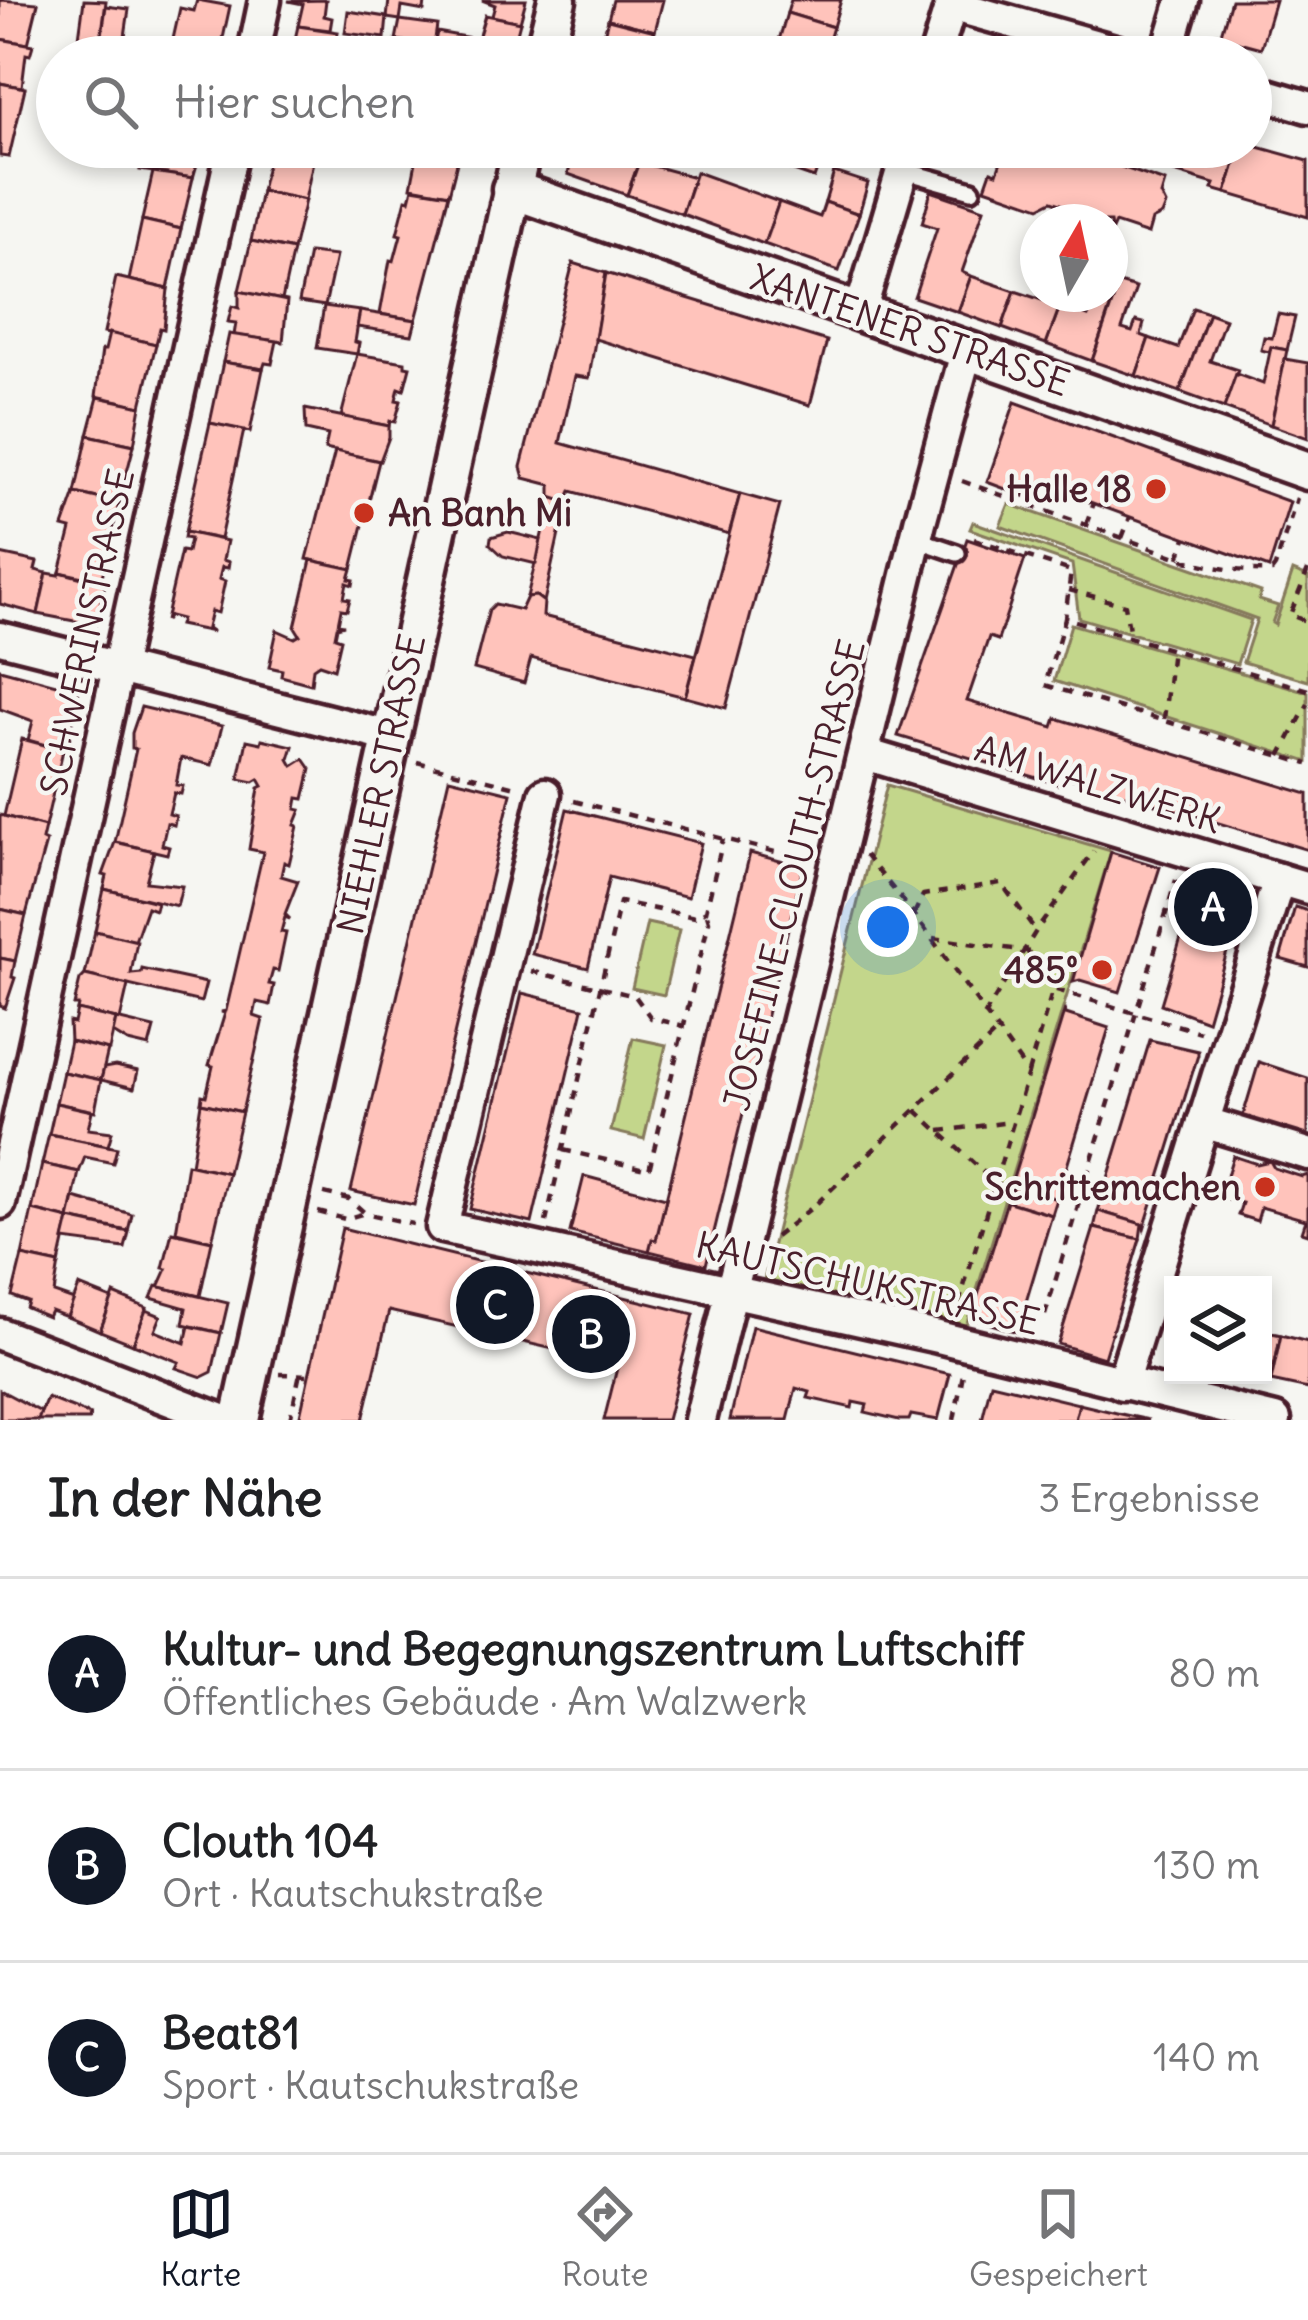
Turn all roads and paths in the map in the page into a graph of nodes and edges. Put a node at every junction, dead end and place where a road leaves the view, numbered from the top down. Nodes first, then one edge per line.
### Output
1 (265, 0) edge
2 (557, 0) edge
3 (1183, 0) edge
4 (941, 2) edge
5 (257, 36) edge
6 (548, 36) edge
7 (937, 36) edge
8 (1062, 36) edge
9 (1172, 36) edge
10 (1272, 96) edge
11 (1308, 107) edge
12 (228, 168) edge
13 (516, 168) edge
14 (903, 168) edge
15 (927, 168) edge
16 (511, 189) junction
17 (972, 190) dead end
18 (860, 312) junction
19 (967, 349) junction
20 (1307, 471) edge
21 (934, 472) junction
22 (1094, 503) dead end
23 (1130, 517) dead end
24 (1087, 522) junction
25 (918, 530) junction
26 (1123, 536) junction
27 (1186, 538) dead end
28 (957, 553) dead end
29 (1180, 555) junction
30 (1308, 570) edge
31 (1069, 590) junction
32 (1300, 590) junction
33 (1308, 593) edge
34 (1065, 618) junction
35 (1308, 622) edge
36 (1130, 637) junction
37 (0, 638) edge
38 (1172, 650) junction
39 (119, 670) junction
40 (1308, 690) edge
41 (1308, 704) edge
42 (1164, 719) junction
43 (390, 746) junction
44 (865, 754) junction
45 (1280, 755) junction
46 (1308, 764) edge
47 (545, 794) junction
48 (1111, 829) junction
49 (845, 833) junction
50 (723, 839) junction
51 (1185, 851) junction
52 (837, 868) junction
53 (1294, 884) edge
54 (706, 911) junction
55 (914, 914) junction
56 (1036, 931) junction
57 (932, 938) junction
58 (1027, 951) junction
59 (504, 965) junction
60 (600, 987) junction
61 (1053, 988) junction
62 (1136, 1013) junction
63 (984, 1016) junction
64 (684, 1026) junction
65 (997, 1032) junction
66 (1202, 1033) dead end
67 (1028, 1073) junction
68 (916, 1110) junction
69 (1011, 1122) junction
70 (1203, 1122) junction
71 (940, 1131) junction
72 (562, 1150) junction
73 (1308, 1154) edge
74 (994, 1181) junction
75 (1011, 1190) dead end
76 (0, 1204) edge
77 (364, 1213) junction
78 (442, 1227) junction
79 (746, 1232) junction
80 (539, 1248) junction
81 (730, 1291) junction
82 (1045, 1315) dead end
83 (0, 1334) edge
84 (959, 1342) junction
85 (300, 1372) dead end
86 (1122, 1384) junction
87 (222, 1420) edge
88 (240, 1420) edge
89 (290, 1420) edge
90 (700, 1420) edge
91 (954, 1420) edge
92 (1274, 1420) edge

1 - 5 street
2 - 6 street
3 - 9 street
4 - 7 street
4 - 8 street
10 - 11 street
12 - 39 street, SCHWERINSTRASSE
13 - 16 street, NIEHLER STRASSE
14 - 18 street
15 - 17 lane
16 - 18 street, XANTENER STRASSE
16 - 43 street, NIEHLER STRASSE
18 - 19 street, XANTENER STRASSE
19 - 20 street, XANTENER STRASSE
19 - 21 street, JOSEFINE-CLOUTH-STRASSE
20 - 29 path
21 - 24 path
21 - 25 street, JOSEFINE-CLOUTH-STRASSE
22 - 24 path
23 - 26 path
24 - 26 path
25 - 28 lane
25 - 31 path
25 - 44 street, JOSEFINE-CLOUTH-STRASSE
26 - 29 path
27 - 29 path
30 - 32 path
31 - 34 path
31 - 36 path
32 - 33 path
32 - 35 path
34 - 36 path
34 - 42 path
36 - 38 path
37 - 39 street
38 - 40 path
38 - 42 path
39 - 43 street
39 - 76 street, SCHWERINSTRASSE
41 - 45 path
42 - 45 path
43 - 47 path
43 - 88 street, NIEHLER STRASSE
44 - 48 street, AM WALZWERK
44 - 49 street, JOSEFINE-CLOUTH-STRASSE
45 - 46 path
47 - 50 path
47 - 59 street
48 - 51 street, AM WALZWERK
48 - 56 path
49 - 52 street, JOSEFINE-CLOUTH-STRASSE
49 - 55 path
50 - 52 path
50 - 54 path
51 - 53 street, AM WALZWERK
51 - 62 path
52 - 79 street, JOSEFINE-CLOUTH-STRASSE
53 - 70 street
54 - 60 path
54 - 64 path
55 - 56 path
55 - 57 path
56 - 58 path
57 - 58 path
57 - 63 path
58 - 61 path
58 - 63 path
59 - 60 path
59 - 78 street
60 - 64 path
60 - 72 path
61 - 62 path
61 - 67 path
62 - 66 path
62 - 82 path
63 - 65 path
64 - 72 path
65 - 67 path
65 - 68 path
67 - 69 path
68 - 71 path
68 - 79 path
69 - 71 path
69 - 74 path
70 - 73 street
70 - 86 street
71 - 74 path
72 - 80 path
74 - 75 path
74 - 84 path
77 - 77 path
77 - 78 path
78 - 80 street, KAUTSCHUKSTRASSE
79 - 81 street, JOSEFINE-CLOUTH-STRASSE
80 - 81 street, KAUTSCHUKSTRASSE
81 - 84 street, KAUTSCHUKSTRASSE
81 - 90 street, JOSEFINE-CLOUTH-STRASSE
83 - 87 street
84 - 86 street, KAUTSCHUKSTRASSE
84 - 91 path
85 - 89 path
86 - 92 street, KAUTSCHUKSTRASSE

